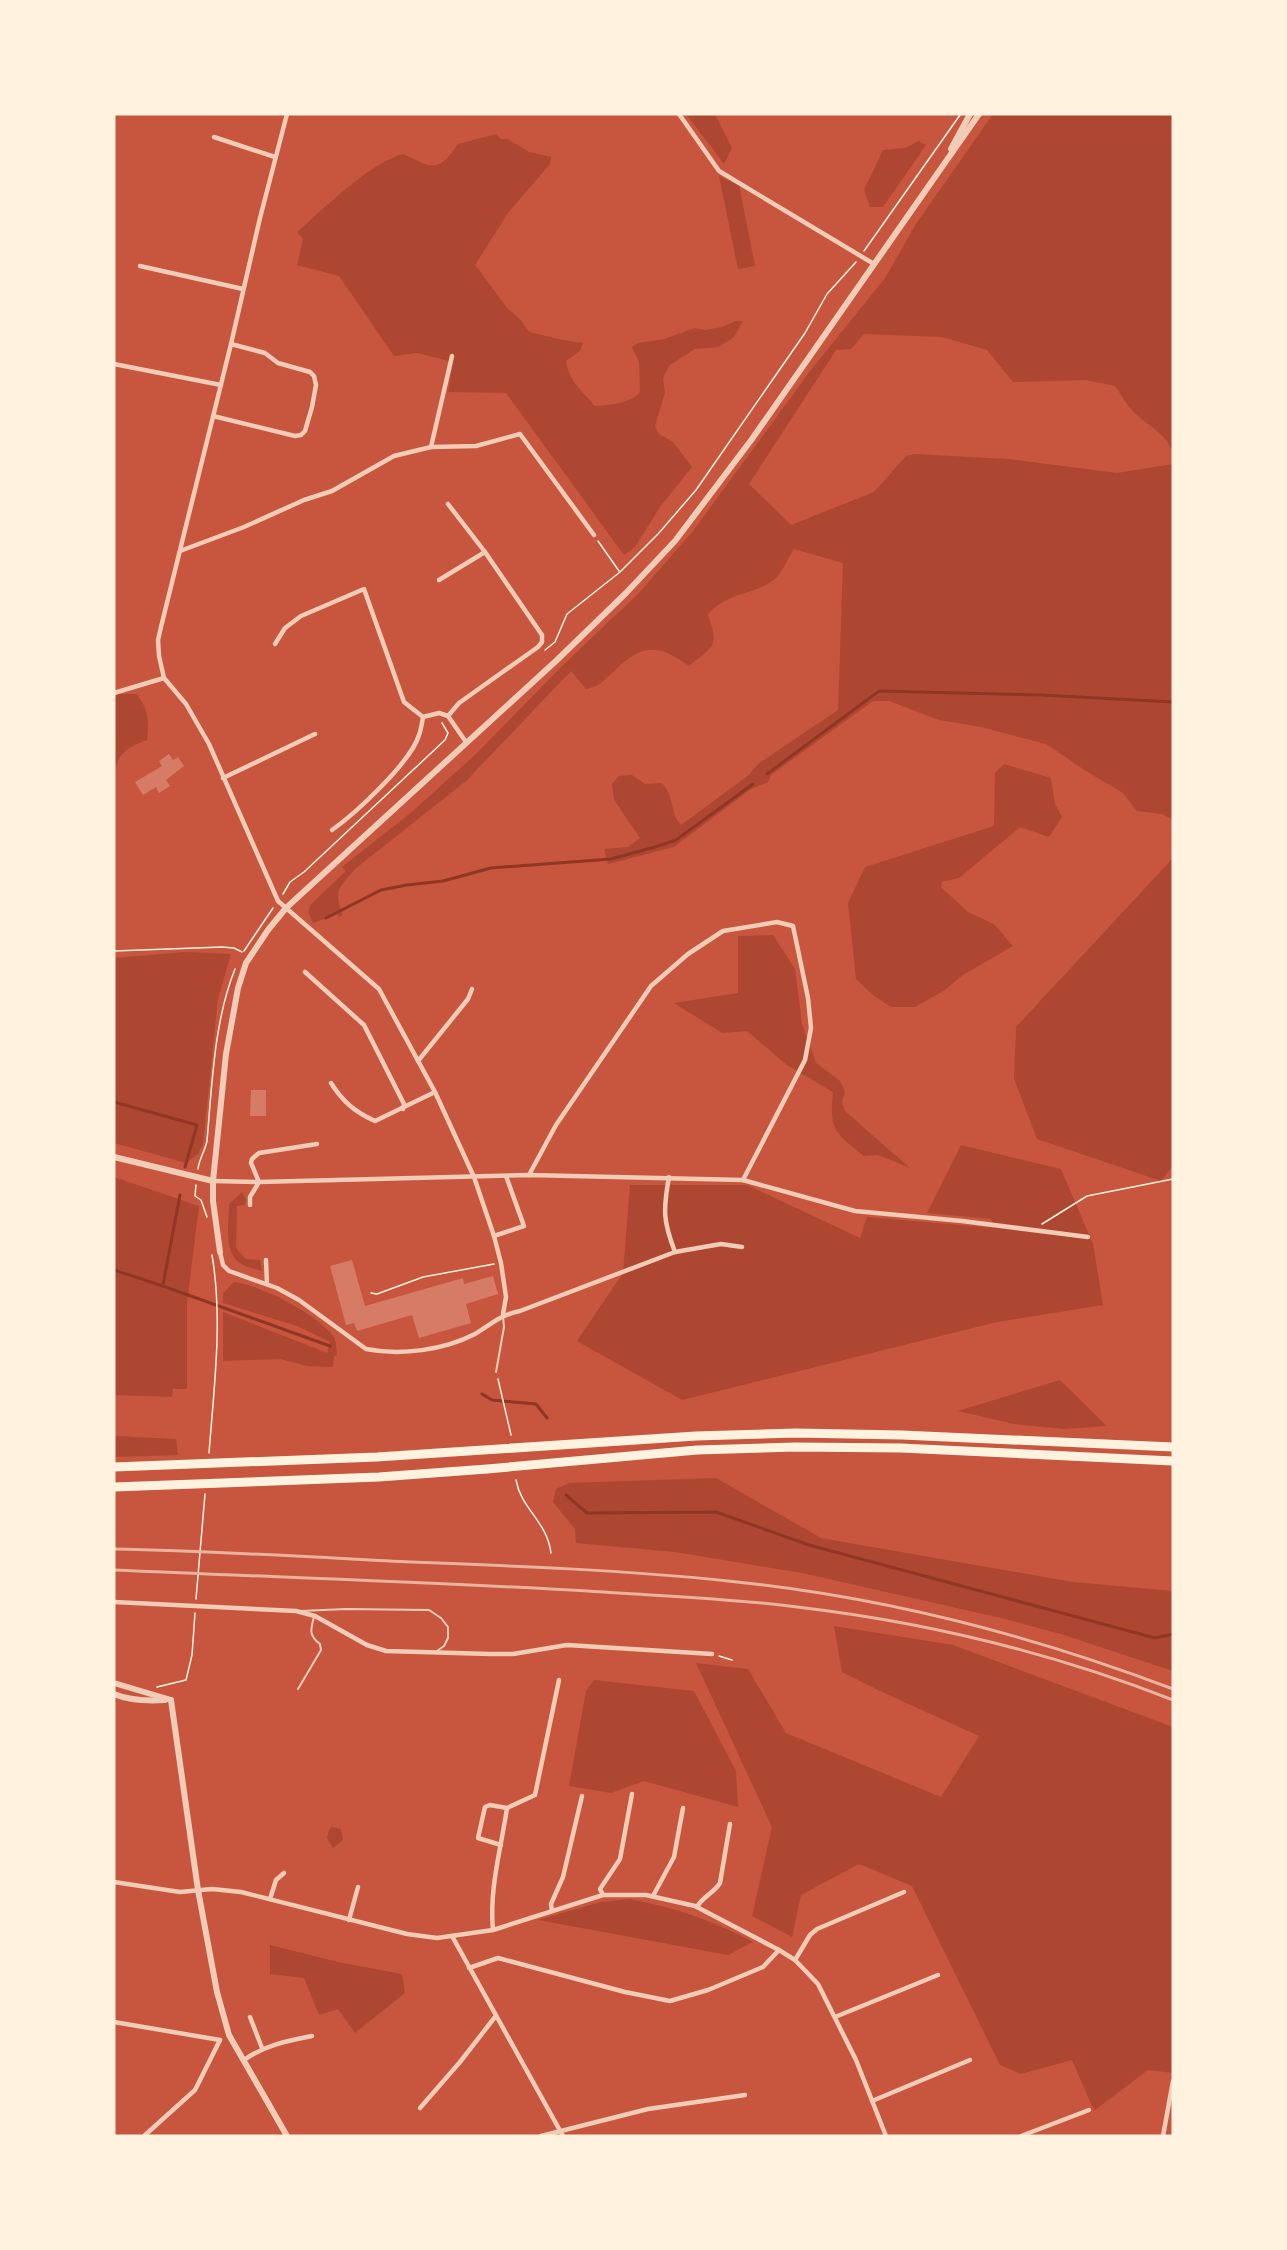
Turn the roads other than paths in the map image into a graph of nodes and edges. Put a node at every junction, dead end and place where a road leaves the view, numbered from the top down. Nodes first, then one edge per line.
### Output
1 (287, 114) edge
2 (679, 114) edge
3 (970, 114) edge
4 (979, 114) edge
5 (214, 137) dead end
6 (275, 156) junction
7 (931, 183) junction
8 (874, 264) junction
9 (140, 266) dead end
10 (243, 289) junction
11 (231, 344) junction
12 (452, 356) dead end
13 (114, 364) edge
14 (221, 385) junction
15 (213, 416) junction
16 (431, 447) junction
17 (448, 504) dead end
18 (594, 535) road end
19 (180, 551) junction
20 (485, 552) junction
21 (439, 580) dead end
22 (275, 644) dead end
23 (164, 678) junction
24 (114, 693) edge
25 (448, 716) junction
26 (423, 717) junction
27 (315, 734) dead end
28 (466, 742) junction
29 (224, 778) junction
30 (332, 830) dead end
31 (286, 908) junction
32 (305, 972) dead end
33 (472, 990) dead end
34 (418, 1061) junction
35 (331, 1083) dead end
36 (435, 1092) junction
37 (403, 1109) junction
38 (317, 1144) dead end
39 (114, 1157) edge
40 (529, 1175) junction
41 (506, 1176) junction
42 (474, 1177) junction
43 (669, 1177) junction
44 (213, 1180) junction
45 (743, 1180) junction
46 (259, 1182) junction
47 (250, 1205) dead end
48 (494, 1236) junction
49 (1088, 1237) dead end
50 (742, 1247) dead end
51 (220, 1252) joint
52 (675, 1252) junction
53 (266, 1260) dead end
54 (267, 1284) junction
55 (503, 1314) junction
56 (496, 1372) road end
57 (1173, 1447) edge
58 (1173, 1461) edge
59 (114, 1467) edge
60 (114, 1487) edge
61 (114, 1602) edge
62 (125, 1603) junction
63 (114, 1608) edge
64 (296, 1611) junction
65 (315, 1616) junction
66 (432, 1653) junction
67 (712, 1654) road end
68 (559, 1680) dead end
69 (114, 1683) edge
70 (297, 1689) dead end
71 (114, 1694) edge
72 (171, 1700) junction
73 (632, 1794) dead end
74 (582, 1796) dead end
75 (507, 1808) junction
76 (683, 1808) dead end
77 (730, 1824) dead end
78 (501, 1845) junction
79 (284, 1873) dead end
80 (114, 1882) edge
81 (358, 1887) dead end
82 (198, 1890) junction
83 (904, 1892) dead end
84 (603, 1895) junction
85 (653, 1896) junction
86 (270, 1899) junction
87 (697, 1907) junction
88 (552, 1911) junction
89 (349, 1920) junction
90 (493, 1930) junction
91 (452, 1936) junction
92 (779, 1950) junction
93 (795, 1960) junction
94 (469, 1968) junction
95 (938, 1975) dead end
96 (250, 2017) dead end
97 (495, 2017) junction
98 (835, 2017) junction
99 (114, 2022) edge
100 (229, 2035) junction
101 (312, 2036) dead end
102 (220, 2040) junction
103 (262, 2048) junction
104 (244, 2060) junction
105 (970, 2060) dead end
106 (1173, 2081) edge
107 (745, 2096) dead end
108 (872, 2101) junction
109 (420, 2108) dead end
110 (1089, 2110) dead end
111 (562, 2134) edge
112 (144, 2136) edge
113 (286, 2136) edge
114 (541, 2136) edge
115 (886, 2136) edge
116 (1021, 2136) edge
117 (1163, 2136) edge

1 - 6 street
2 - 8 street
3 - 7 street
4 - 7 street
5 - 6 street
6 - 10 street
7 - 8 street
8 - 28 street
9 - 10 street
10 - 11 street
11 - 14 street
11 - 15 street
12 - 16 street
13 - 14 street
14 - 15 street
15 - 19 street
16 - 18 street
16 - 19 street
17 - 20 street
19 - 23 street
20 - 21 street
20 - 25 street
22 - 26 street
23 - 24 street
23 - 29 street
25 - 26 street
25 - 28 street
26 - 30 street
27 - 29 street
28 - 31 street
29 - 31 street
31 - 34 street
31 - 44 street
32 - 37 street
33 - 34 street
34 - 36 street
35 - 37 street
36 - 37 street
36 - 42 street
38 - 46 street
39 - 44 street
40 - 41 street
40 - 43 street
40 - 45 street
41 - 42 street
41 - 48 street
42 - 46 street
42 - 48 street
43 - 45 street
43 - 52 street
44 - 46 street
44 - 51 street
45 - 49 street
46 - 47 street
48 - 55 street
50 - 52 street
51 - 54 street
52 - 55 street
53 - 54 street
54 - 55 street
55 - 56 lane
57 - 59 highway
58 - 60 highway
61 - 62 street
62 - 63 street
62 - 64 street
64 - 65 street
64 - 66 lane
65 - 66 street
65 - 70 lane
66 - 67 street
68 - 75 street
69 - 72 street
71 - 72 street
72 - 82 street
73 - 84 street
74 - 88 street
75 - 78 street
75 - 78 street
76 - 85 street
77 - 87 street
78 - 90 street
79 - 86 street
80 - 82 street
81 - 89 street
82 - 86 street
82 - 100 street
83 - 93 street
84 - 85 street
84 - 88 street
85 - 87 street
86 - 89 street
87 - 92 street
88 - 90 street
89 - 91 street
90 - 91 street
91 - 94 street
92 - 93 street
92 - 94 street
93 - 98 street
94 - 97 street
95 - 98 street
96 - 103 street
97 - 109 street
97 - 111 street
98 - 108 street
99 - 102 street
100 - 102 street
100 - 104 street
101 - 103 street
102 - 112 street
103 - 104 street
104 - 113 street
105 - 108 street
106 - 117 street
107 - 111 street
108 - 115 street
110 - 116 street
111 - 114 street

